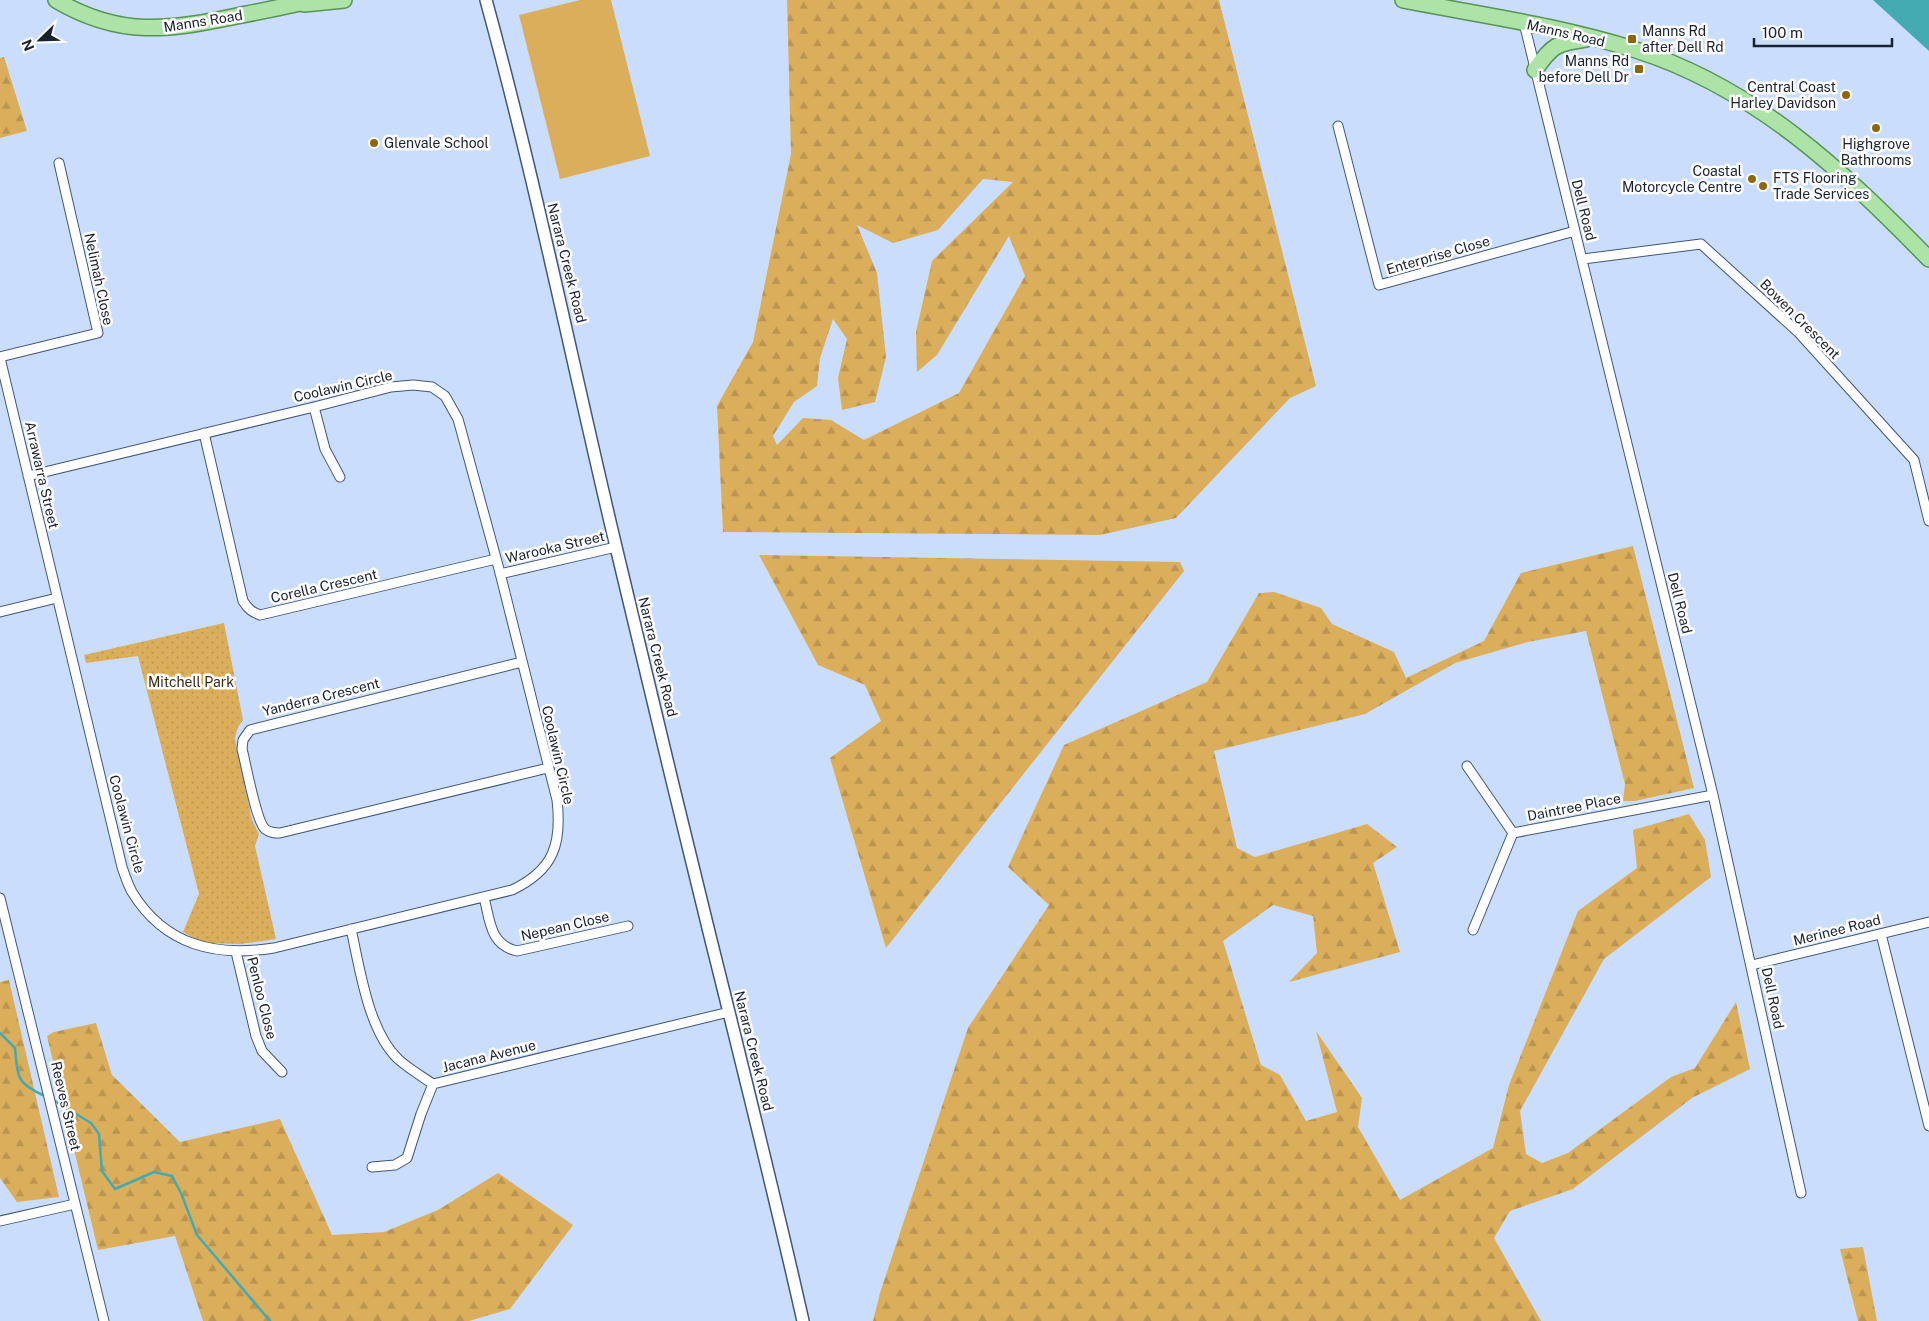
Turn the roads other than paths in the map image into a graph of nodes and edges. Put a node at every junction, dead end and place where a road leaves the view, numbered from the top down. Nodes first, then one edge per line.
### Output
1 (56, 0) edge
2 (312, 0) edge
3 (344, 0) edge
4 (486, 0) edge
5 (1403, 0) edge
6 (295, 4) junction
7 (1524, 23) junction
8 (1592, 38) junction
9 (1535, 70) junction
10 (1338, 126) dead end
11 (59, 163) dead end
12 (1575, 231) junction
13 (1583, 259) junction
14 (1929, 259) edge
15 (0, 358) edge
16 (314, 407) junction
17 (204, 433) junction
18 (28, 476) junction
19 (340, 477) dead end
20 (1929, 521) edge
21 (616, 547) junction
22 (496, 559) junction
23 (500, 574) junction
24 (57, 598) junction
25 (0, 612) edge
26 (522, 662) junction
27 (1467, 766) dead end
28 (548, 768) junction
29 (1713, 795) junction
30 (1514, 832) junction
31 (484, 896) junction
32 (0, 898) edge
33 (1929, 922) edge
34 (628, 926) dead end
35 (351, 930) junction
36 (1472, 930) dead end
37 (1881, 934) junction
38 (236, 952) junction
39 (1752, 965) junction
40 (729, 1012) junction
41 (282, 1072) dead end
42 (433, 1084) junction
43 (1929, 1126) edge
44 (372, 1167) dead end
45 (1801, 1193) dead end
46 (75, 1204) junction
47 (0, 1221) edge
48 (104, 1321) edge
49 (803, 1321) edge

1 - 6 main road, Manns Road
2 - 6 main road, Manns Road
3 - 6 main road, Manns Road
4 - 21 street, Narara Creek Road
5 - 7 main road, Manns Road
7 - 8 main road, Manns Road
7 - 9 street, Dell Road
8 - 9 main road
8 - 14 main road, Manns Road
9 - 12 street, Dell Road
10 - 12 street, Enterprise Close
11 - 15 street, Nelimah Close
12 - 13 street, Dell Road
13 - 20 street, Bowen Crescent
13 - 29 street, Dell Road
15 - 18 street, Arrawarra Street
16 - 17 street, Coolawin Circle
16 - 19 street
16 - 22 street, Coolawin Circle
17 - 18 street, Coolawin Circle
17 - 22 street, Corella Crescent
18 - 24 street, Arrawarra Street
21 - 23 street, Warooka Street
21 - 40 street, Narara Creek Road
22 - 23 street, Coolawin Circle
23 - 26 street, Coolawin Circle
24 - 25 street
24 - 38 street, Coolawin Circle
26 - 28 street, Coolawin Circle
26 - 28 street, Yanderra Crescent
27 - 30 street
28 - 31 street, Coolawin Circle
29 - 30 street, Daintree Place
29 - 39 street, Dell Road
30 - 36 street, Daintree Place
31 - 34 street, Nepean Close
31 - 35 street, Coolawin Circle
32 - 46 street, Reeves Street
33 - 37 street, Merinee Road
35 - 38 street, Coolawin Circle
35 - 42 street, Jacana Avenue
37 - 39 street, Merinee Road
37 - 43 street
38 - 41 street, Penloo Close
39 - 45 street, Dell Road
40 - 42 street, Jacana Avenue
40 - 49 street, Narara Creek Road
42 - 44 street
46 - 47 street
46 - 48 street, Reeves Street

